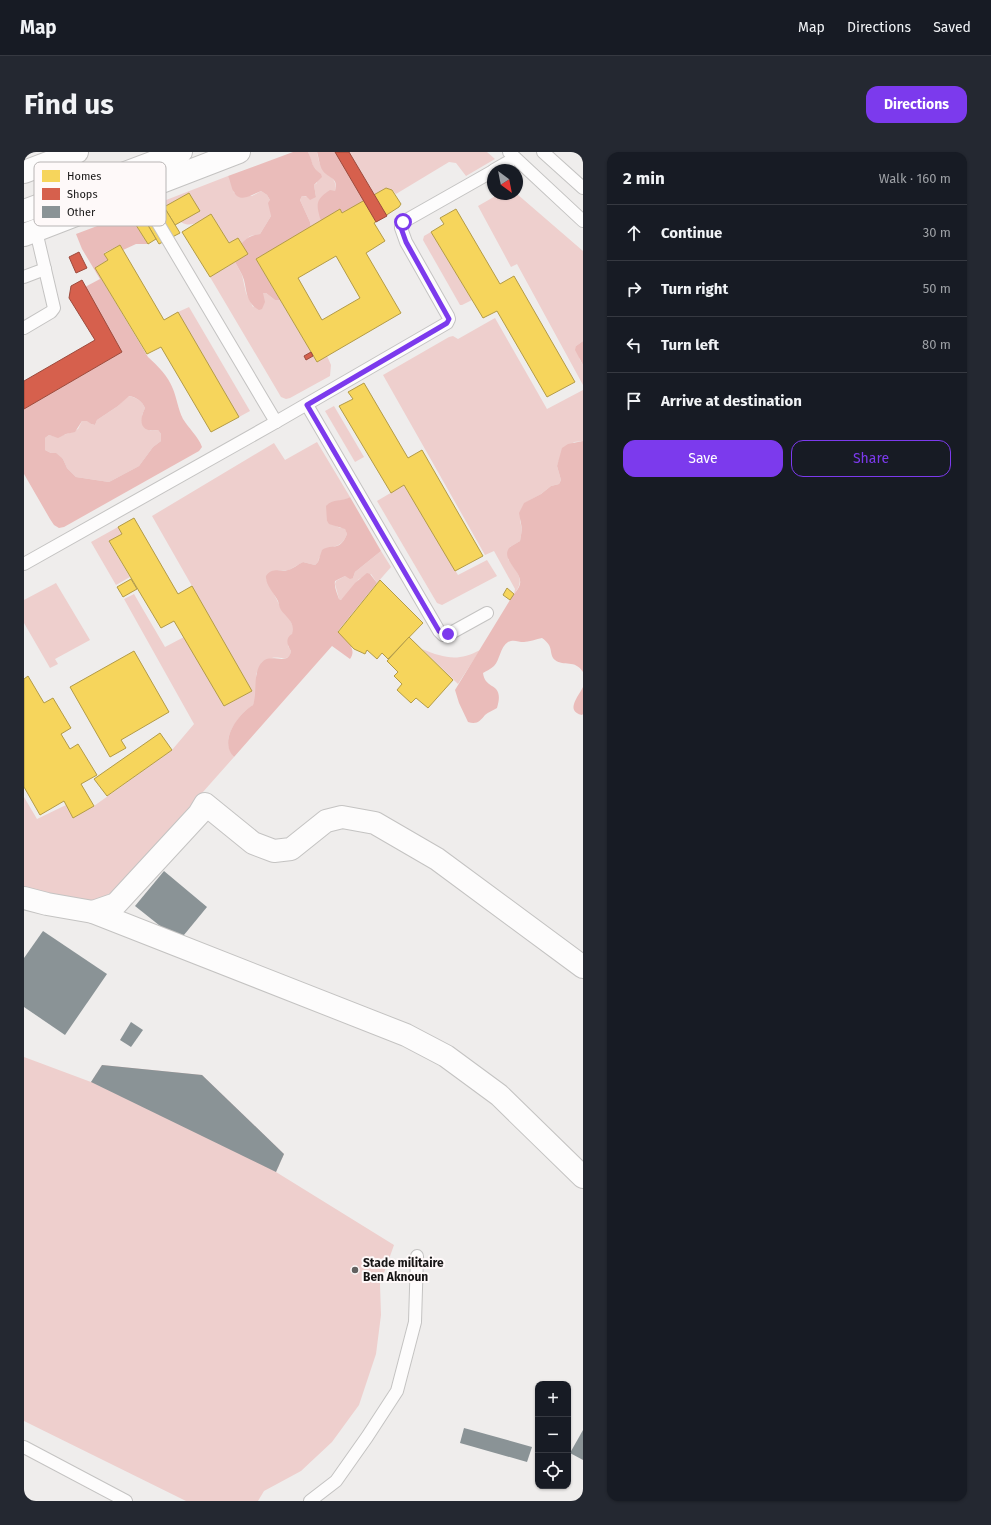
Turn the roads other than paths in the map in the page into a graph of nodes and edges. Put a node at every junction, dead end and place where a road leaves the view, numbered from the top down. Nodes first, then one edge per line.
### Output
1 (77, 152) edge
2 (181, 152) edge
3 (239, 152) edge
4 (543, 152) edge
5 (512, 155) edge
6 (50, 162) edge
7 (154, 162) edge
8 (501, 164) edge
9 (34, 168) edge
10 (24, 172) edge
11 (487, 174) edge
12 (166, 180) edge
13 (583, 188) edge
14 (34, 207) edge
15 (24, 211) edge
16 (583, 222) edge
17 (48, 226) edge
18 (159, 226) edge
19 (30, 233) edge
20 (45, 269) junction
21 (24, 277) edge
22 (24, 328) edge
23 (307, 405) junction
24 (276, 422) junction
25 (24, 564) edge
26 (487, 613) dead end
27 (24, 898) edge
28 (93, 912) junction
29 (583, 967) edge
30 (583, 1177) edge
31 (417, 1256) dead end
32 (24, 1447) edge
33 (126, 1501) edge
34 (310, 1501) edge

1 - 6 street
2 - 7 street
3 - 12 street
4 - 13 lane
5 - 8 lane
5 - 16 lane
9 - 10 street
11 - 23 lane
14 - 15 street
17 - 19 street
18 - 24 lane
19 - 20 lane
20 - 21 lane
20 - 22 lane
23 - 24 lane
23 - 26 lane
24 - 25 lane
27 - 28 street
28 - 29 street
28 - 30 street
31 - 34 lane
32 - 33 lane

